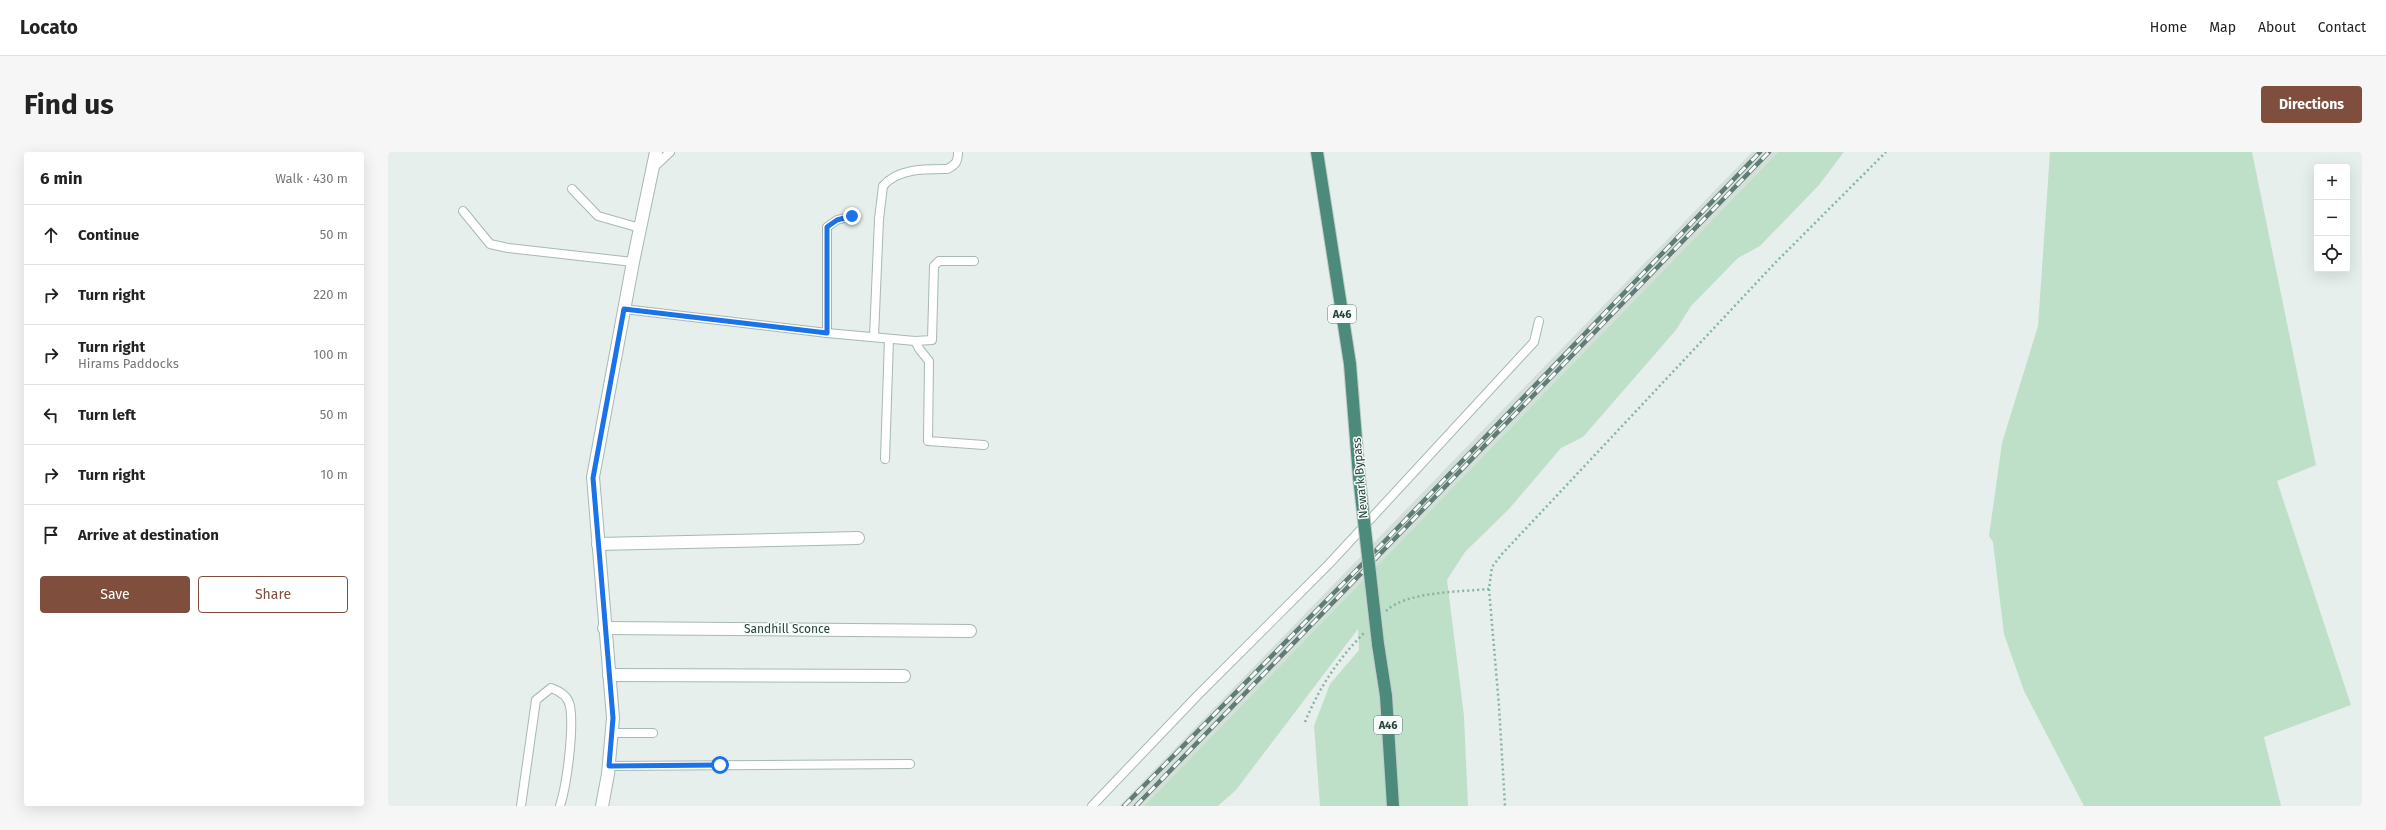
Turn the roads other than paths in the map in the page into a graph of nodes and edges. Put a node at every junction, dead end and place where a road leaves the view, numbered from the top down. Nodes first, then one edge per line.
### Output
1 (656, 152) edge
2 (670, 152) edge
3 (958, 152) edge
4 (1317, 152) edge
5 (654, 167) junction
6 (572, 189) dead end
7 (463, 211) dead end
8 (852, 216) dead end
9 (640, 228) junction
10 (974, 261) dead end
11 (633, 262) junction
12 (624, 309) junction
13 (1539, 321) dead end
14 (827, 333) junction
15 (874, 337) junction
16 (889, 339) junction
17 (915, 341) junction
18 (984, 445) dead end
19 (885, 459) dead end
20 (858, 538) dead end
21 (598, 544) junction
22 (604, 628) junction
23 (970, 631) dead end
24 (609, 675) junction
25 (904, 676) dead end
26 (653, 732) dead end
27 (612, 733) junction
28 (910, 764) dead end
29 (609, 766) junction
30 (521, 806) edge
31 (560, 806) edge
32 (602, 806) edge
33 (1092, 806) edge
34 (1393, 806) edge

1 - 5 street
2 - 5 lane
3 - 15 lane
4 - 34 highway, Newark Bypass / A46, bridge
5 - 9 street
6 - 9 lane
7 - 11 lane
8 - 14 lane
9 - 11 street
10 - 17 lane
11 - 12 street
12 - 14 lane
12 - 21 street
13 - 33 lane
14 - 15 lane
15 - 16 lane
16 - 17 lane
16 - 19 lane
17 - 18 lane
20 - 21 street
21 - 22 street
22 - 23 street, Sandhill Sconce
22 - 24 street
24 - 25 street
24 - 27 street
26 - 27 lane
27 - 29 street
28 - 29 lane
29 - 32 street
30 - 31 lane

